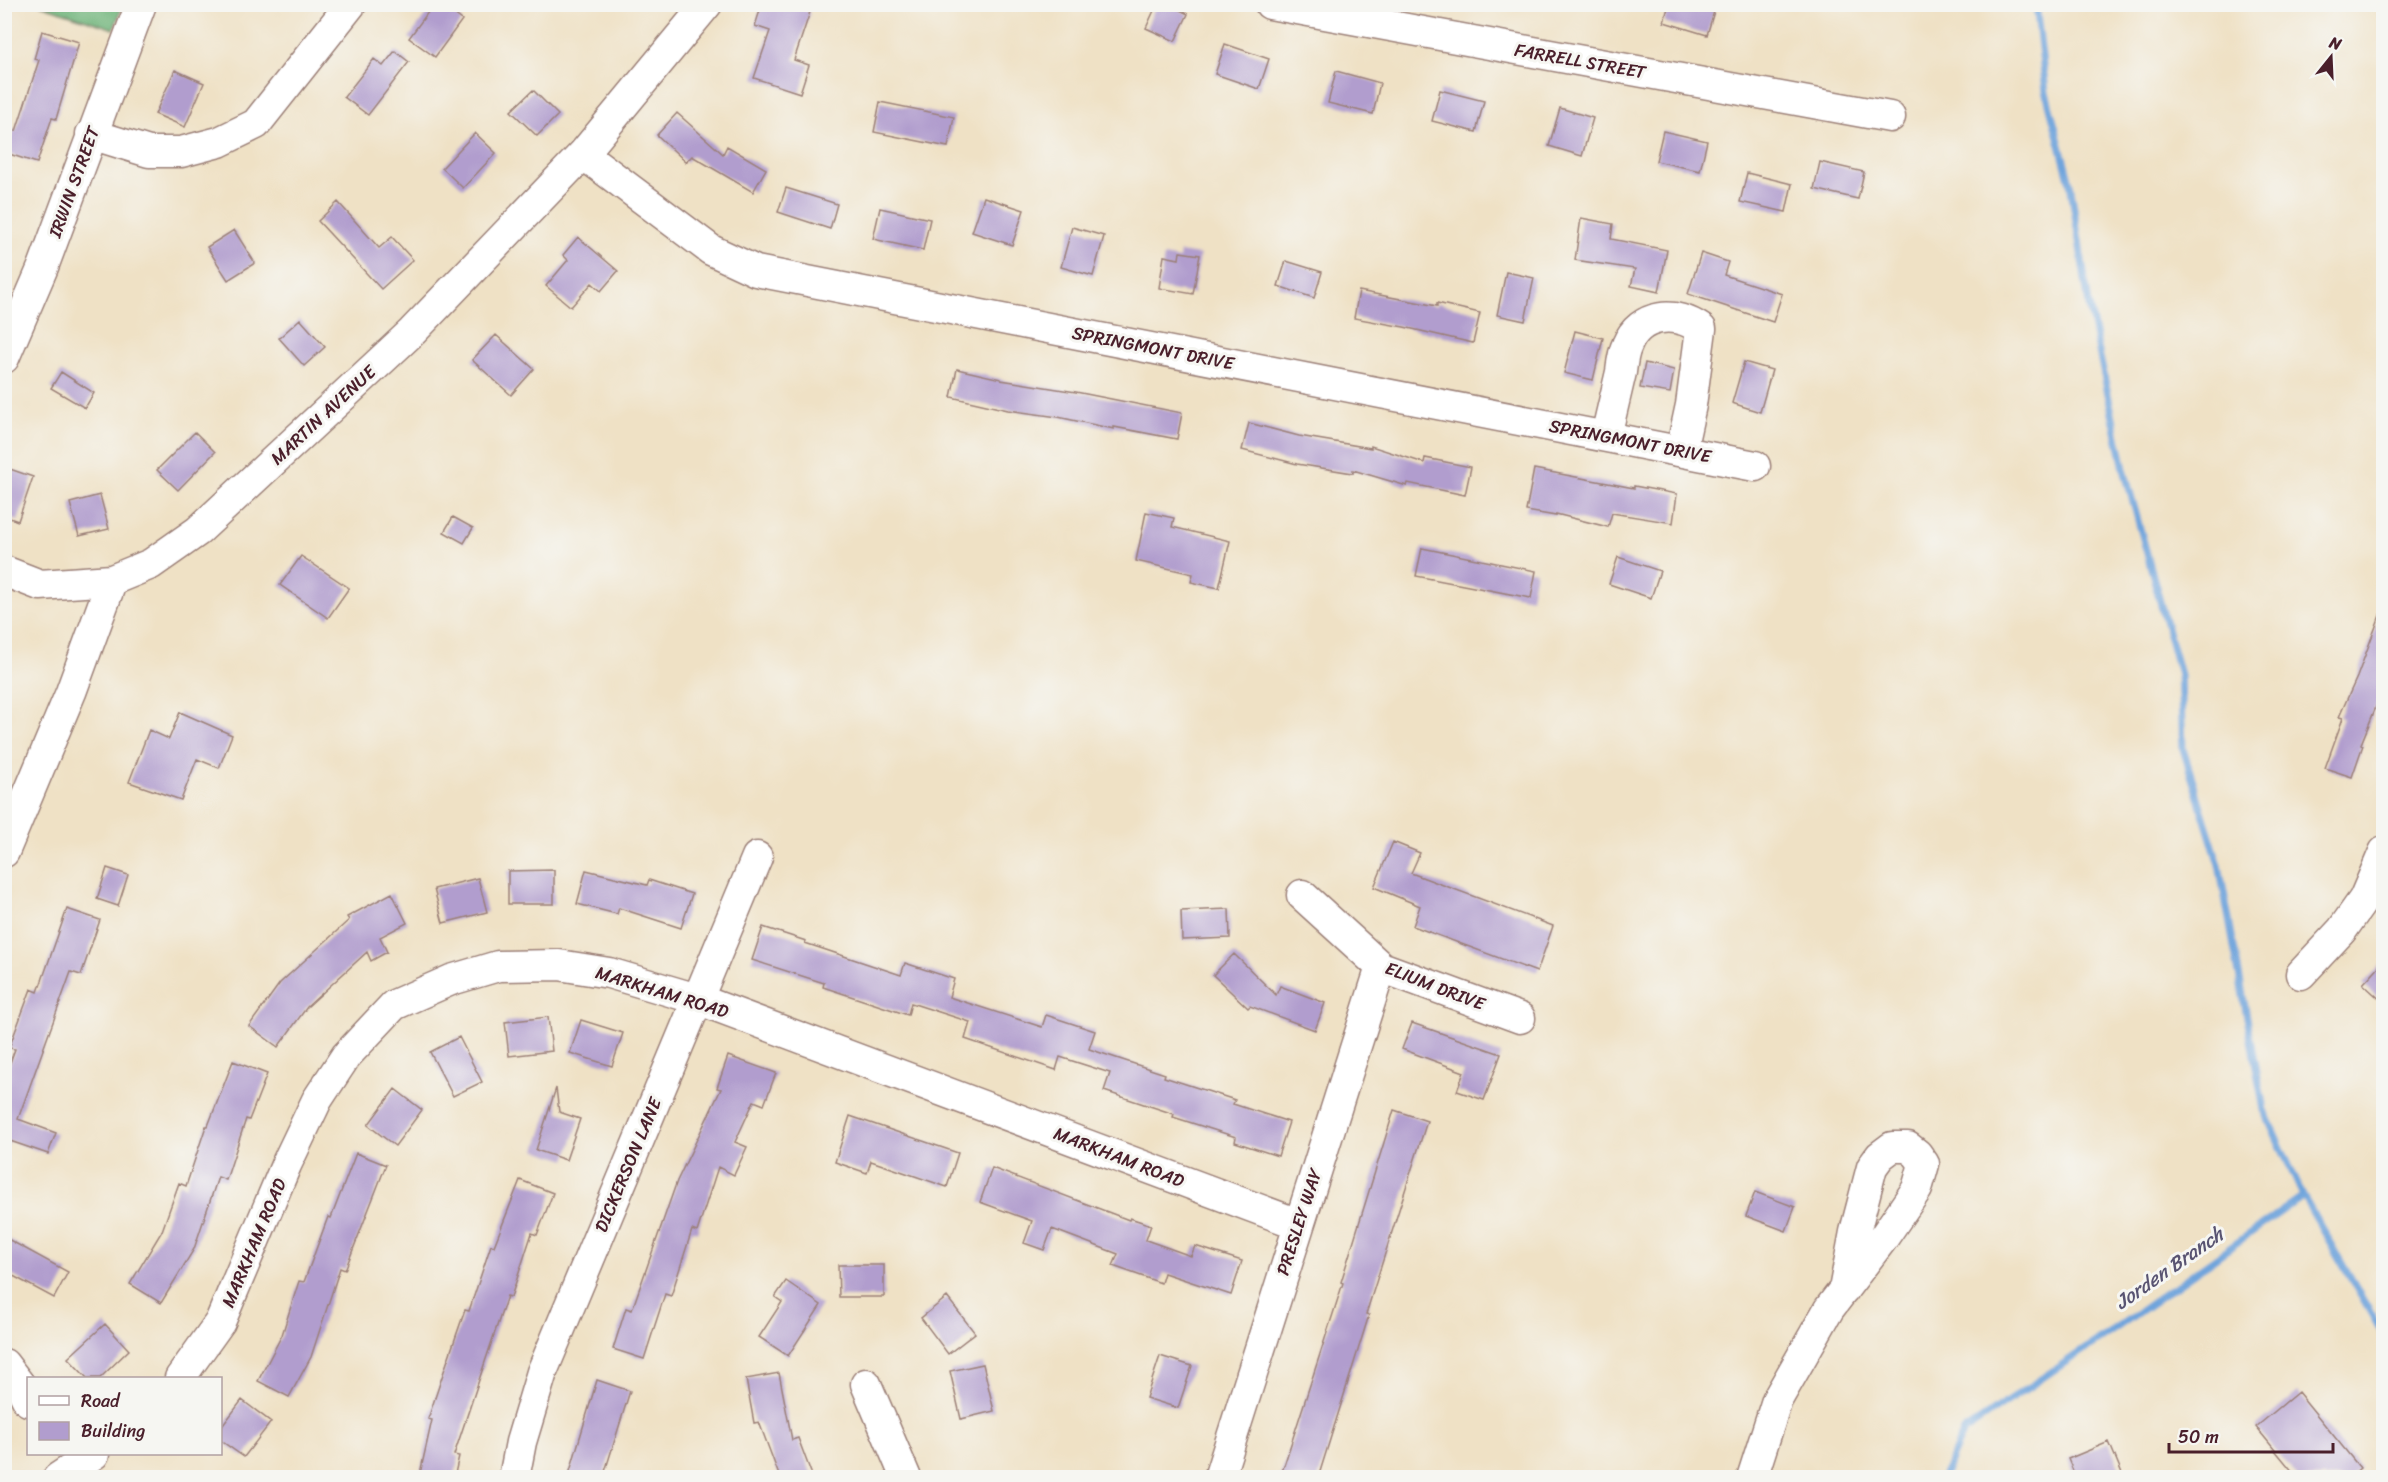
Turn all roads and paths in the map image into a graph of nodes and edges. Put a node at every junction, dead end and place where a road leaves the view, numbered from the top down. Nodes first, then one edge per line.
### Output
1 (141, 4) edge
2 (351, 4) edge
3 (707, 4) edge
4 (1270, 4) edge
5 (1890, 117) dead end
6 (91, 134) junction
7 (583, 154) junction
8 (4, 358) edge
9 (1606, 436) junction
10 (1681, 451) junction
11 (1755, 465) dead end
12 (4, 571) edge
13 (112, 580) junction
14 (4, 852) edge
15 (2384, 852) edge
16 (757, 857) dead end
17 (1302, 895) dead end
18 (1380, 967) junction
19 (2301, 974) dead end
20 (697, 999) junction
21 (1520, 1018) dead end
22 (1298, 1224) junction
23 (1836, 1300) dead end
24 (4, 1364) edge
25 (181, 1377) edge
26 (866, 1384) dead end
27 (27, 1399) edge
28 (92, 1455) edge
29 (60, 1471) edge
30 (514, 1478) edge
31 (906, 1478) edge
32 (1219, 1478) edge
33 (1752, 1478) edge

1 - 6 street, IRWIN STREET
2 - 6 street
3 - 7 street, MARTIN AVENUE
4 - 5 street, FARRELL STREET
6 - 8 street, IRWIN STREET
7 - 9 street, SPRINGMONT DRIVE
7 - 13 street, MARTIN AVENUE
9 - 10 street, SPRINGMONT DRIVE
9 - 10 street
10 - 11 street, SPRINGMONT DRIVE
12 - 13 street, MARTIN AVENUE
13 - 14 street
15 - 19 street
16 - 20 street, DICKERSON LANE
17 - 18 street, ELIUM DRIVE
18 - 21 street, ELIUM DRIVE
18 - 22 street, PRESLEY WAY
20 - 22 street, MARKHAM ROAD
20 - 25 street, MARKHAM ROAD
20 - 30 street, DICKERSON LANE
22 - 32 street, PRESLEY WAY
23 - 33 street
24 - 27 street
26 - 31 street
28 - 29 street

